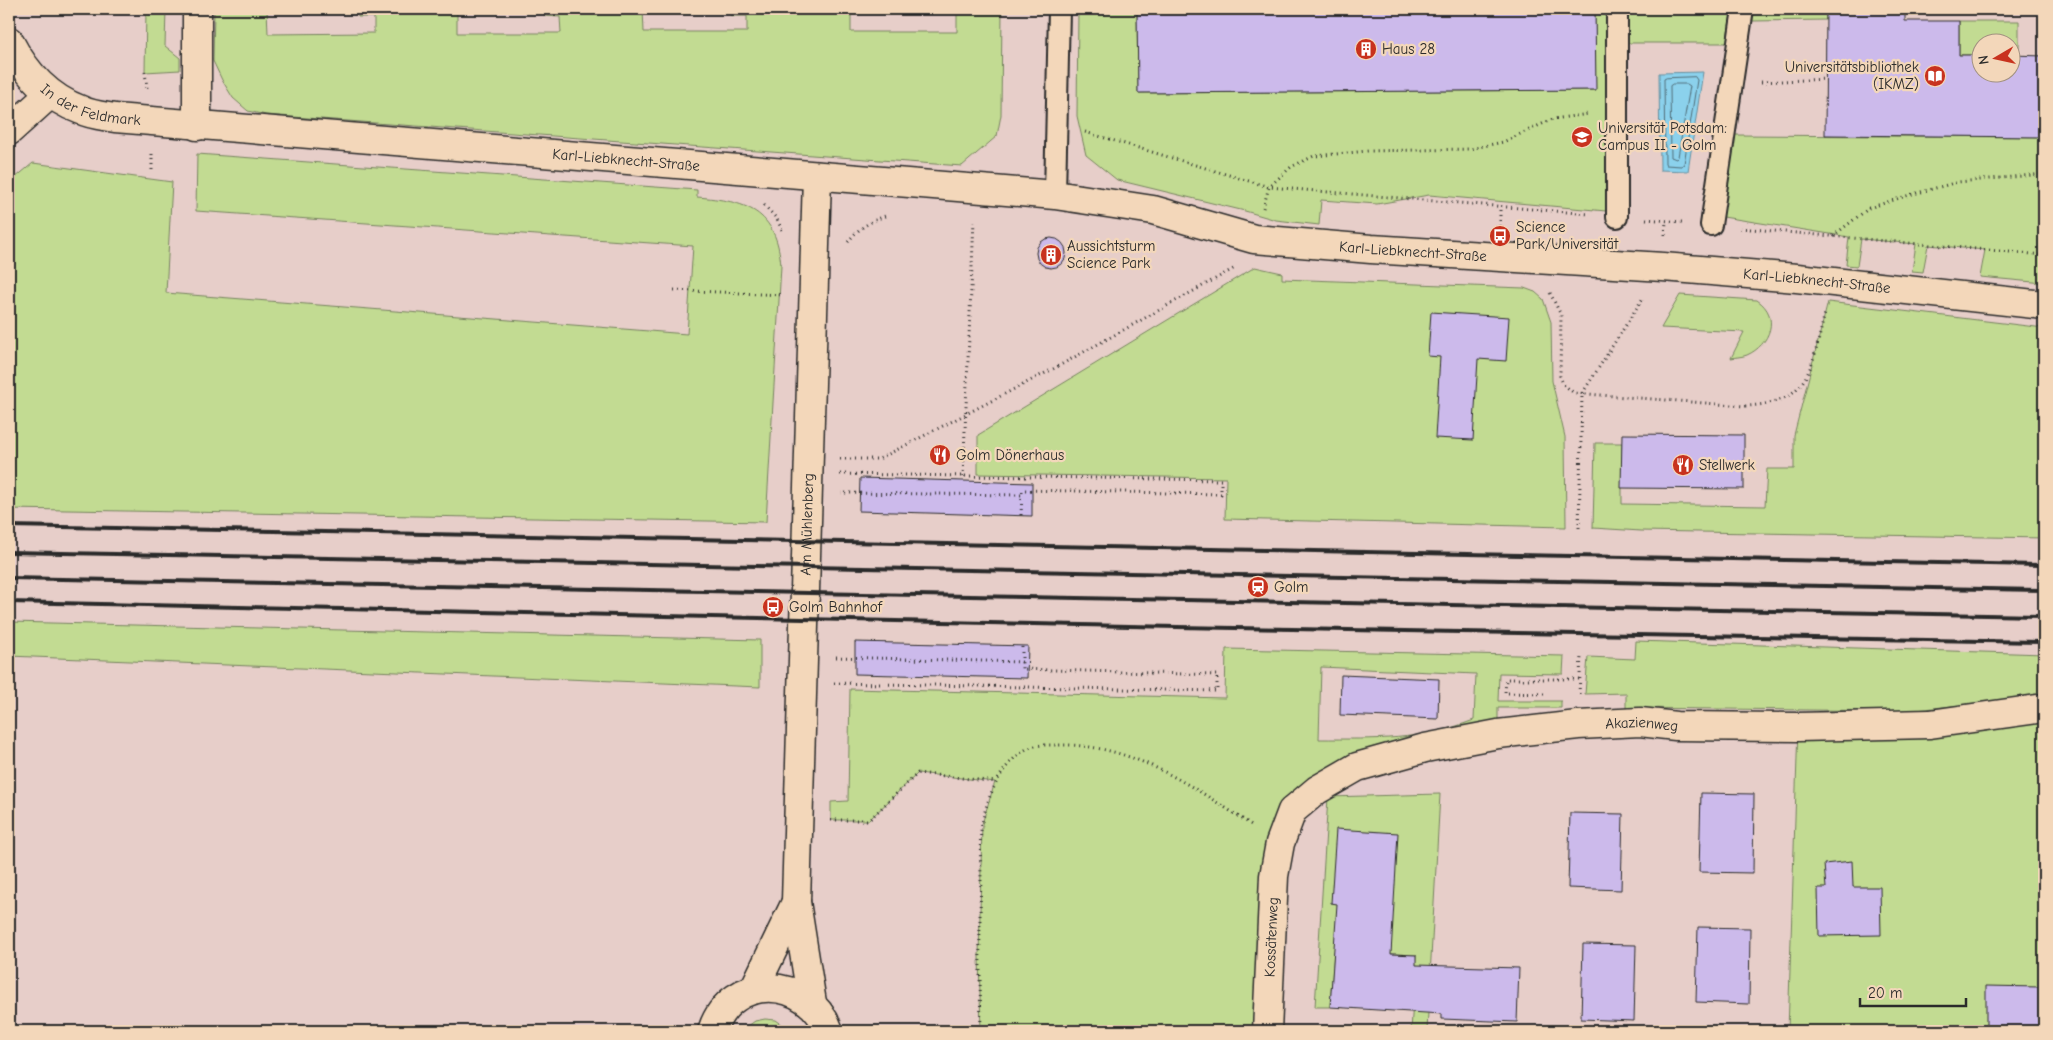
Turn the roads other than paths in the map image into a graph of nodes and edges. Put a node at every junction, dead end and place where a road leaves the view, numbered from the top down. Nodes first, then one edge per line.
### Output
1 (197, 9) edge
2 (1059, 9) edge
3 (1618, 9) edge
4 (1743, 9) edge
5 (9, 41) edge
6 (50, 94) junction
7 (197, 126) junction
8 (9, 131) edge
9 (817, 176) junction
10 (1055, 195) junction
11 (1617, 217) road end
12 (1711, 225) road end
13 (2044, 304) edge
14 (2044, 708) edge
15 (1280, 844) joint
16 (796, 902) junction
17 (754, 989) junction
18 (812, 1003) junction
19 (712, 1031) edge
20 (829, 1031) edge
21 (1267, 1031) edge

1 - 7 street
2 - 10 lane
3 - 11 lane
4 - 12 lane
5 - 6 street, In der Feldmark
6 - 7 street, In der Feldmark
6 - 8 street
7 - 9 street, Karl-Liebknecht-Straße
9 - 10 street, Karl-Liebknecht-Straße
9 - 16 street, Am Mühlenberg
10 - 13 street, Karl-Liebknecht-Straße
14 - 15 street, Akazienweg
15 - 21 street, Kossätenweg
16 - 17 street, Am Mühlenberg
16 - 18 street, Am Mühlenberg
17 - 18 street, Am Mühlenberg
17 - 19 street, Am Mühlenberg
18 - 20 street, Am Mühlenberg

